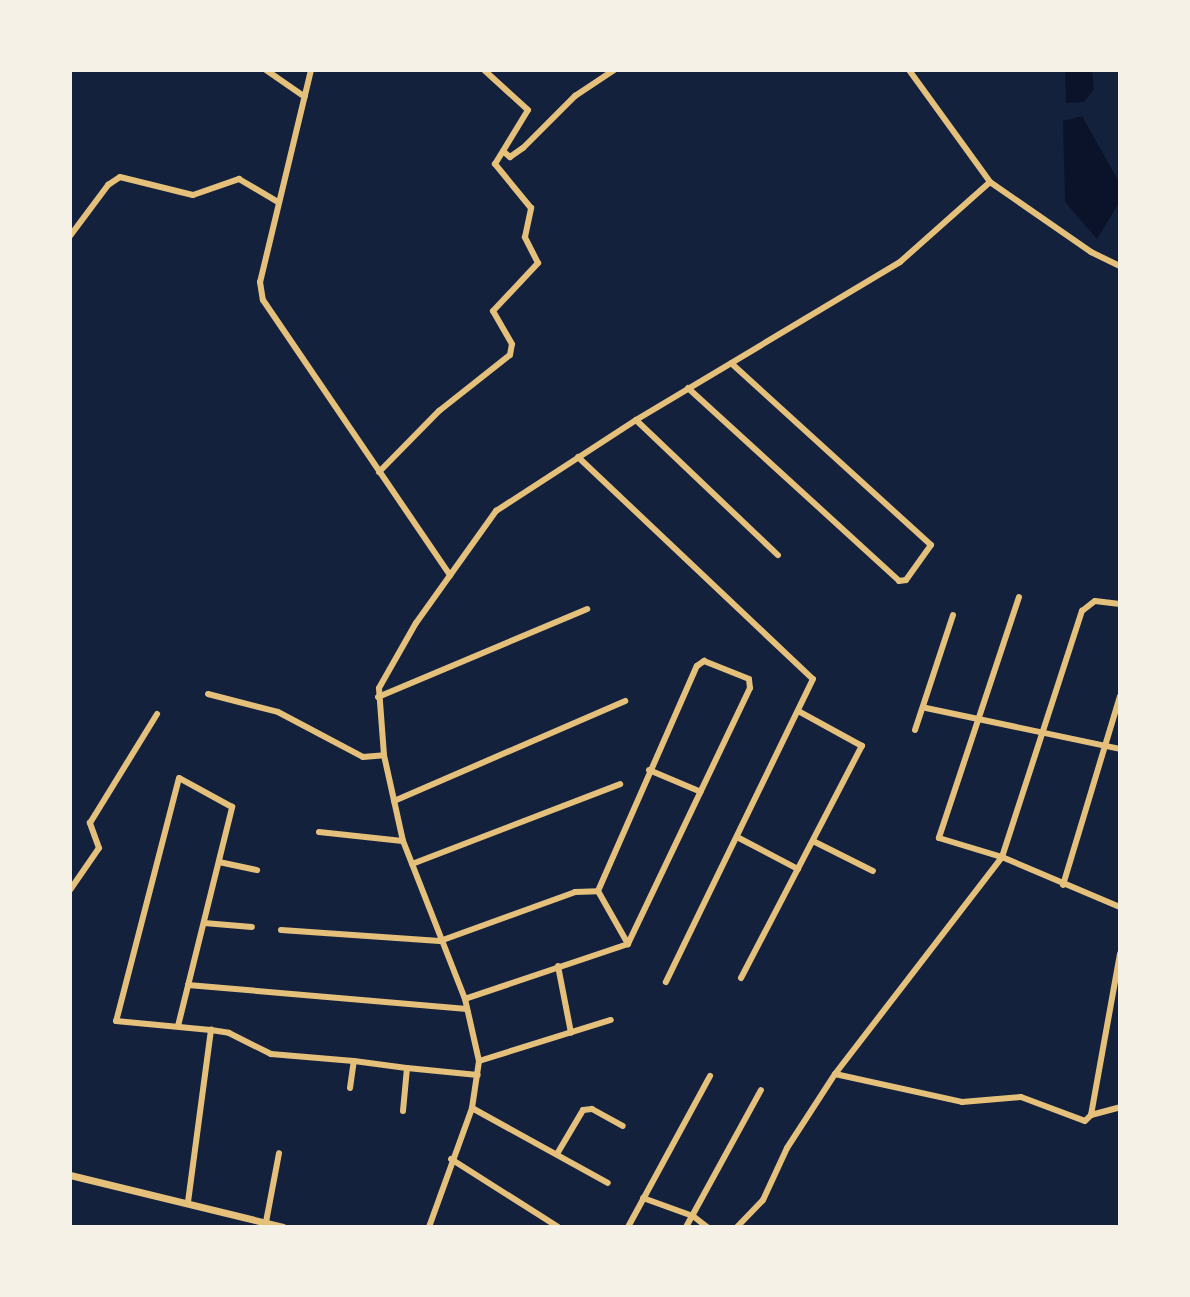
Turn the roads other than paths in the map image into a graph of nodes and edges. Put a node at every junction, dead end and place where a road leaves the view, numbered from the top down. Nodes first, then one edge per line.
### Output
1 (266, 70) edge
2 (311, 70) edge
3 (484, 70) edge
4 (614, 70) edge
5 (909, 70) edge
6 (305, 97) junction
7 (504, 152) junction
8 (990, 182) junction
9 (278, 202) junction
10 (70, 236) edge
11 (1120, 266) edge
12 (731, 363) junction
13 (688, 388) junction
14 (636, 420) junction
15 (578, 457) junction
16 (379, 472) junction
17 (778, 555) dead end
18 (450, 575) junction
19 (1019, 597) dead end
20 (1120, 604) edge
21 (587, 609) dead end
22 (953, 615) dead end
23 (208, 694) dead end
24 (1120, 696) edge
25 (378, 697) junction
26 (625, 701) dead end
27 (926, 708) junction
28 (798, 711) junction
29 (157, 714) dead end
30 (980, 720) junction
31 (915, 730) dead end
32 (1045, 733) junction
33 (1106, 745) junction
34 (1120, 749) edge
35 (384, 755) junction
36 (649, 770) junction
37 (620, 784) dead end
38 (701, 792) junction
39 (394, 801) junction
40 (319, 832) dead end
41 (737, 837) junction
42 (403, 841) junction
43 (813, 841) junction
44 (1002, 857) junction
45 (219, 862) junction
46 (412, 864) junction
47 (798, 869) junction
48 (257, 870) dead end
49 (873, 871) dead end
50 (1063, 885) junction
51 (70, 890) edge
52 (598, 891) junction
53 (1120, 907) edge
54 (204, 923) junction
55 (252, 927) dead end
56 (281, 930) dead end
57 (440, 941) junction
58 (628, 944) junction
59 (1120, 954) edge
60 (558, 966) junction
61 (741, 978) dead end
62 (666, 982) dead end
63 (188, 985) junction
64 (465, 999) junction
65 (467, 1009) junction
66 (611, 1020) dead end
67 (178, 1026) junction
68 (211, 1030) junction
69 (571, 1033) junction
70 (354, 1061) junction
71 (479, 1061) junction
72 (407, 1068) junction
73 (835, 1074) junction
74 (478, 1075) junction
75 (710, 1076) dead end
76 (350, 1088) dead end
77 (761, 1090) dead end
78 (1120, 1107) edge
79 (472, 1108) junction
80 (403, 1111) dead end
81 (1091, 1115) junction
82 (623, 1126) dead end
83 (279, 1153) dead end
84 (557, 1154) junction
85 (451, 1159) junction
86 (70, 1175) edge
87 (608, 1183) dead end
88 (643, 1198) junction
89 (188, 1202) junction
90 (693, 1216) junction
91 (266, 1222) junction
92 (283, 1227) edge
93 (429, 1227) edge
94 (558, 1227) edge
95 (628, 1227) edge
96 (686, 1227) edge
97 (707, 1227) edge
98 (737, 1227) edge

1 - 6 street
2 - 6 street
3 - 7 street
4 - 7 street
5 - 8 street
6 - 9 street
7 - 16 street
8 - 11 street
8 - 12 street
9 - 10 street
9 - 16 street
12 - 13 street
12 - 13 street
13 - 14 street
14 - 15 street
14 - 17 street
15 - 18 street
15 - 28 street
16 - 18 street
18 - 25 street
19 - 30 street
20 - 32 street
21 - 25 street
22 - 27 street
23 - 35 street
24 - 33 street
25 - 35 street
26 - 39 street
27 - 30 street
27 - 31 street
28 - 41 street
28 - 43 street
29 - 51 street
30 - 32 street
30 - 44 street
32 - 33 street
32 - 44 street
33 - 34 street
33 - 50 street
35 - 39 street
36 - 38 street
36 - 38 street
36 - 52 street
37 - 46 street
38 - 58 street
39 - 42 street
40 - 42 street
41 - 47 street
41 - 62 street
42 - 46 street
43 - 47 street
43 - 49 street
44 - 50 street
44 - 73 street
45 - 48 street
45 - 54 street
45 - 67 street
46 - 57 street
47 - 61 street
50 - 53 street
52 - 57 street
52 - 58 street
54 - 55 street
54 - 63 street
56 - 57 street
57 - 64 street
58 - 60 street
59 - 81 street
60 - 64 street
60 - 69 street
63 - 65 street
63 - 67 street
64 - 65 street
65 - 71 street
66 - 69 street
67 - 68 street
68 - 70 street
68 - 89 street
69 - 71 street
70 - 72 street
70 - 76 street
71 - 74 street
72 - 74 street
72 - 80 street
73 - 81 street
73 - 98 street
74 - 79 street
75 - 88 street
77 - 90 street
78 - 81 street
79 - 84 street
79 - 85 street
82 - 84 street
83 - 91 street
84 - 87 street
85 - 93 street
85 - 94 street
86 - 89 street
88 - 90 street
88 - 95 street
89 - 91 street
90 - 96 street
90 - 97 street
91 - 92 street

